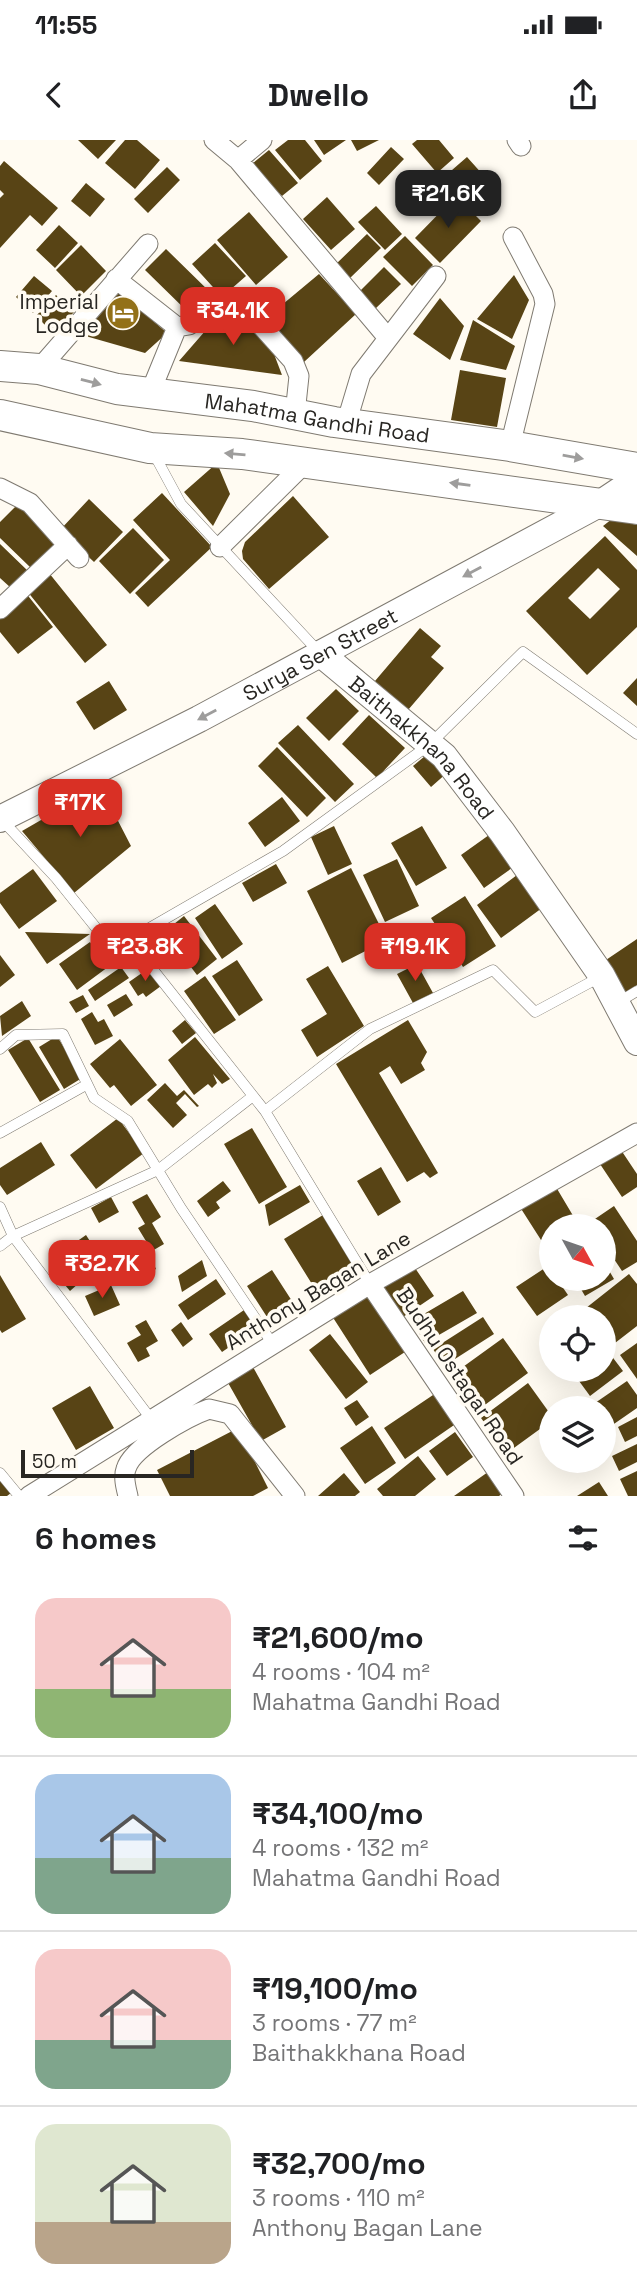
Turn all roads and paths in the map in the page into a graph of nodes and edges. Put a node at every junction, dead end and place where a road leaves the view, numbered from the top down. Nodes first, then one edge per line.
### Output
1 (214, 140) edge
2 (262, 140) edge
3 (238, 160) junction
4 (513, 237) dead end
5 (148, 244) dead end
6 (436, 276) dead end
7 (116, 279) junction
8 (177, 327) junction
9 (388, 338) junction
10 (0, 366) edge
11 (39, 369) junction
12 (150, 393) junction
13 (295, 414) junction
14 (0, 415) edge
15 (346, 424) junction
16 (510, 446) junction
17 (150, 448) junction
18 (305, 463) junction
19 (637, 468) edge
20 (637, 479) edge
21 (0, 488) edge
22 (601, 503) junction
23 (637, 509) edge
24 (220, 547) junction
25 (0, 609) edge
26 (321, 654) junction
27 (637, 734) edge
28 (429, 745) junction
29 (0, 819) edge
30 (128, 939) junction
31 (602, 976) junction
32 (627, 997) edge
33 (637, 1042) edge
34 (0, 1049) edge
35 (86, 1084) junction
36 (253, 1096) junction
37 (265, 1111) junction
38 (0, 1133) edge
39 (637, 1133) edge
40 (158, 1170) junction
41 (0, 1207) edge
42 (13, 1236) junction
43 (0, 1246) edge
44 (370, 1284) junction
45 (272, 1343) junction
46 (151, 1419) junction
47 (0, 1473) edge
48 (19, 1496) edge
49 (29, 1496) edge
50 (128, 1496) edge
51 (295, 1496) edge
52 (514, 1496) edge

1 - 3 street
2 - 3 street
3 - 9 street
4 - 16 street
5 - 7 street
6 - 9 street
7 - 8 street
7 - 11 street
8 - 12 street
8 - 13 street
9 - 15 street
10 - 11 main road, Mahatma Gandhi Road
11 -> 12 main road, Mahatma Gandhi Road
12 - 13 main road, Mahatma Gandhi Road
13 - 15 main road, Mahatma Gandhi Road
14 - 17 main road
15 - 16 main road, Mahatma Gandhi Road
16 -> 19 main road, Mahatma Gandhi Road
18 -> 17 main road
17 - 24 lane, Baithakkhana Road
22 -> 18 main road
18 - 24 street
20 - 22 main road, Surya Sen Street
21 - 25 street
22 - 23 main road
22 -> 26 main road, Surya Sen Street
24 - 26 lane, Baithakkhana Road
26 - 28 main road, Baithakkhana Road
26 -> 29 main road, Surya Sen Street
27 - 28 lane
28 - 30 lane
28 - 31 main road, Baithakkhana Road
29 - 30 lane
30 - 36 lane, Budhu Ostagar Road
31 - 32 main road, Baithakkhana Road
31 - 37 lane
32 - 33 main road, Baithakkhana Road
34 - 35 lane
35 - 38 lane
35 - 40 lane
36 - 37 lane, Budhu Ostagar Road
36 - 40 lane
37 - 44 lane, Budhu Ostagar Road
39 - 44 street, Anthony Bagan Lane
40 - 42 lane
40 - 45 lane
41 - 42 lane
42 - 43 lane
42 - 46 lane
44 - 45 street, Anthony Bagan Lane
44 - 52 street, Budhu Ostagar Road
45 - 46 street, Anthony Bagan Lane
46 - 49 street, Anthony Bagan Lane
47 - 48 lane
50 - 51 street

